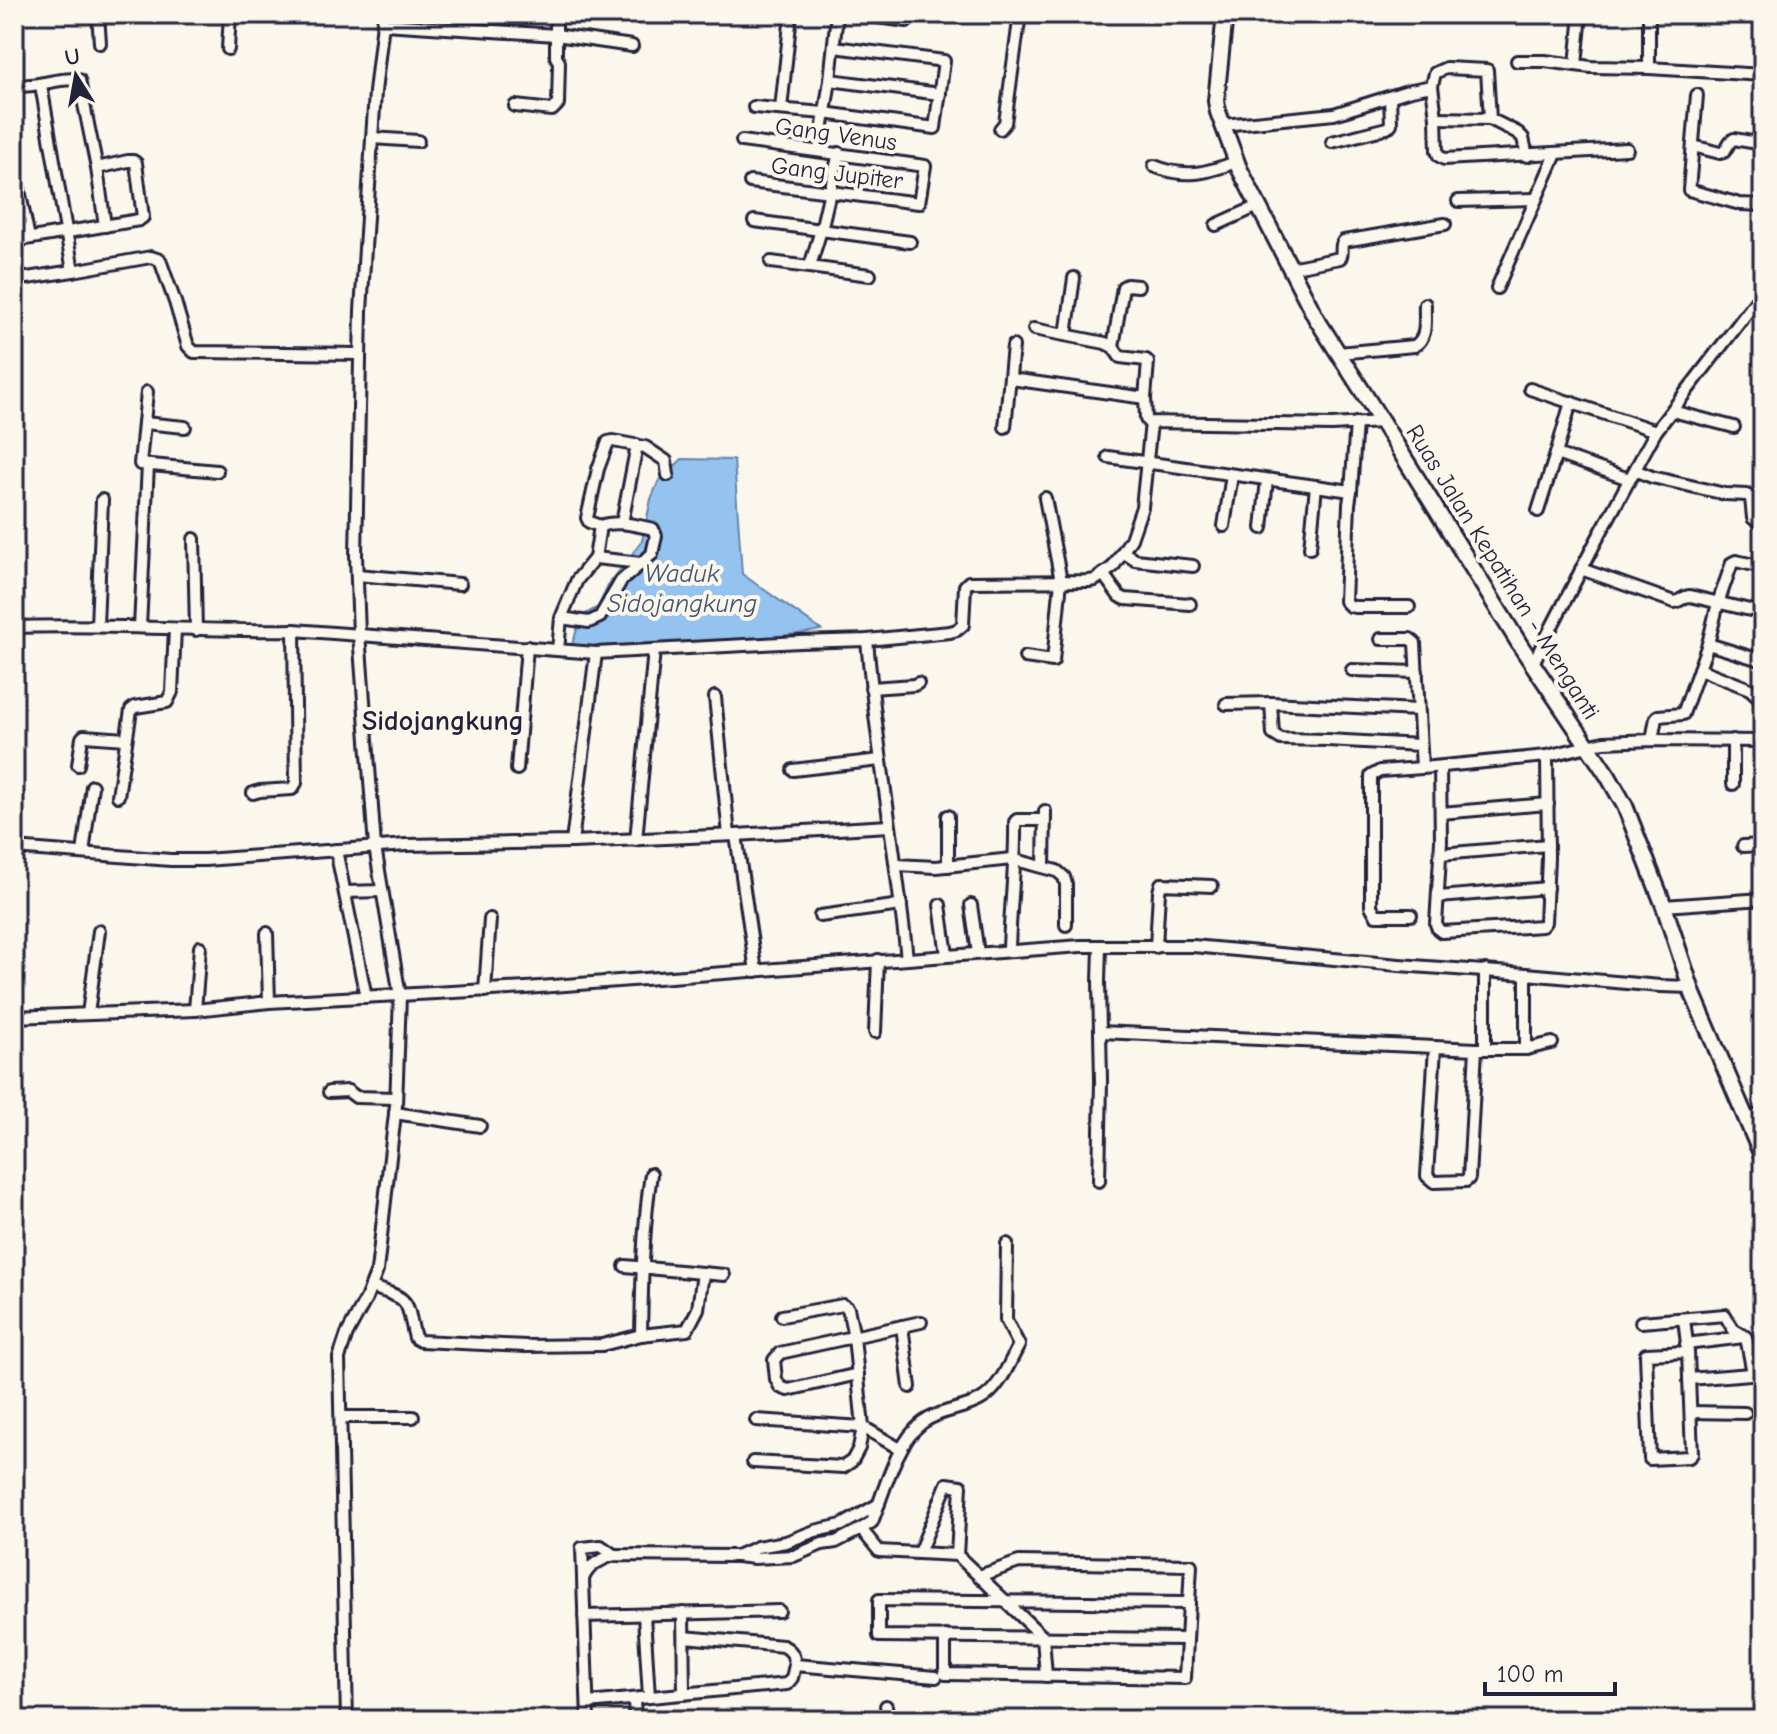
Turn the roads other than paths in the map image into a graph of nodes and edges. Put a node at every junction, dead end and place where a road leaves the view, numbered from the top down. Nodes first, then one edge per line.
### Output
1 (98, 14) edge
2 (230, 14) edge
3 (556, 14) edge
4 (791, 14) edge
5 (837, 14) edge
6 (855, 14) edge
7 (1020, 14) edge
8 (1225, 14) edge
9 (1581, 14) edge
10 (1649, 14) edge
11 (384, 19) edge
12 (907, 21) dead end
13 (556, 35) junction
14 (100, 43) dead end
15 (632, 46) dead end
16 (834, 47) junction
17 (228, 49) dead end
18 (1517, 61) dead end
19 (1576, 65) junction
20 (1649, 68) junction
21 (1763, 75) edge
22 (830, 80) junction
23 (14, 85) edge
24 (41, 85) junction
25 (1432, 86) junction
26 (940, 94) junction
27 (1697, 95) dead end
28 (1390, 97) junction
29 (515, 106) dead end
30 (754, 107) dead end
31 (781, 109) junction
32 (824, 113) junction
33 (1436, 118) junction
34 (1490, 119) junction
35 (1223, 125) junction
36 (1000, 129) dead end
37 (372, 138) junction
38 (418, 141) dead end
39 (742, 141) dead end
40 (1332, 142) dead end
41 (1763, 144) edge
42 (1693, 146) junction
43 (1627, 149) dead end
44 (819, 151) junction
45 (839, 153) junction
46 (1556, 154) junction
47 (1527, 156) junction
48 (1236, 162) junction
49 (14, 165) edge
50 (1154, 166) dead end
51 (97, 168) junction
52 (750, 182) dead end
53 (830, 191) junction
54 (1536, 199) junction
55 (1458, 201) dead end
56 (919, 203) joint
57 (1763, 205) edge
58 (1258, 206) junction
59 (754, 221) dead end
60 (1445, 224) dead end
61 (1216, 225) dead end
62 (105, 226) junction
63 (821, 230) junction
64 (67, 232) junction
65 (29, 238) junction
66 (14, 241) edge
67 (910, 242) dead end
68 (771, 262) dead end
69 (810, 266) junction
70 (1290, 268) junction
71 (73, 271) junction
72 (870, 275) dead end
73 (1074, 278) dead end
74 (14, 280) edge
75 (1138, 286) dead end
76 (1497, 288) dead end
77 (1763, 292) edge
78 (1425, 304) dead end
79 (1034, 329) dead end
80 (1066, 335) junction
81 (1013, 346) dead end
82 (1113, 347) junction
83 (1338, 353) junction
84 (360, 354) junction
85 (1011, 379) junction
86 (1530, 389) dead end
87 (147, 392) dead end
88 (1145, 398) junction
89 (1571, 402) junction
90 (1672, 411) junction
91 (1382, 422) junction
92 (144, 423) junction
93 (1151, 423) junction
94 (1356, 423) junction
95 (185, 427) dead end
96 (1005, 427) dead end
97 (1734, 427) dead end
98 (1656, 431) junction
99 (637, 445) junction
100 (1556, 454) junction
101 (1108, 457) dead end
102 (1147, 464) junction
103 (148, 465) junction
104 (217, 471) dead end
105 (668, 475) dead end
106 (1232, 475) junction
107 (1632, 475) junction
108 (1267, 480) junction
109 (1316, 486) junction
110 (1351, 491) junction
111 (1045, 498) dead end
112 (102, 500) dead end
113 (1538, 511) dead end
114 (1763, 521) edge
115 (622, 523) junction
116 (600, 526) junction
117 (1224, 526) dead end
118 (1262, 528) dead end
119 (194, 539) dead end
120 (1310, 548) dead end
121 (1123, 552) junction
122 (595, 558) junction
123 (641, 563) junction
124 (1193, 566) dead end
125 (1763, 567) edge
126 (1581, 569) junction
127 (1103, 574) junction
128 (357, 575) junction
129 (1061, 581) junction
130 (460, 584) dead end
131 (1718, 603) junction
132 (1190, 604) dead end
133 (1409, 607) dead end
134 (1750, 610) dead end
135 (561, 618) junction
136 (97, 626) junction
137 (14, 627) edge
138 (140, 627) junction
139 (175, 629) junction
140 (196, 630) junction
141 (294, 630) junction
142 (359, 634) junction
143 (1381, 639) dead end
144 (867, 640) junction
145 (1708, 644) junction
146 (527, 647) junction
147 (558, 650) junction
148 (654, 650) junction
149 (596, 653) junction
150 (1025, 657) dead end
151 (1763, 661) edge
152 (1533, 663) junction
153 (1699, 669) junction
154 (1352, 670) dead end
155 (1417, 672) junction
156 (918, 683) dead end
157 (871, 688) junction
158 (715, 697) dead end
159 (1763, 701) edge
160 (1271, 703) junction
161 (1226, 704) dead end
162 (1418, 710) junction
163 (126, 739) junction
164 (1652, 740) junction
165 (1733, 740) junction
166 (1763, 741) edge
167 (1420, 745) junction
168 (1587, 745) junction
169 (1547, 756) junction
170 (880, 760) junction
171 (78, 765) dead end
172 (1440, 767) junction
173 (1422, 768) junction
174 (517, 769) dead end
175 (793, 770) dead end
176 (1733, 784) dead end
177 (92, 786) dead end
178 (253, 793) dead end
179 (118, 796) dead end
180 (1548, 804) junction
181 (1441, 813) junction
182 (948, 816) dead end
183 (889, 826) junction
184 (732, 835) junction
185 (636, 840) junction
186 (572, 842) junction
187 (1548, 845) junction
188 (1763, 845) edge
189 (1743, 846) dead end
190 (375, 847) junction
191 (14, 848) edge
192 (336, 850) junction
193 (83, 853) junction
194 (1441, 854) junction
195 (1016, 860) junction
196 (896, 865) junction
197 (948, 866) junction
198 (1044, 867) junction
199 (1212, 886) dead end
200 (1547, 888) junction
201 (382, 891) junction
202 (345, 892) junction
203 (1439, 897) junction
204 (1763, 899) edge
205 (901, 905) junction
206 (940, 905) dead end
207 (971, 905) dead end
208 (1664, 906) junction
209 (1411, 915) dead end
210 (820, 916) dead end
211 (490, 919) dead end
212 (1066, 925) dead end
213 (99, 931) dead end
214 (267, 933) dead end
215 (200, 947) dead end
216 (1100, 947) junction
217 (1156, 947) junction
218 (1009, 950) junction
219 (978, 953) junction
220 (947, 955) junction
221 (907, 959) junction
222 (878, 960) junction
223 (1485, 970) junction
224 (756, 971) junction
225 (1526, 974) junction
226 (1691, 987) junction
227 (485, 991) junction
228 (400, 996) junction
229 (366, 997) junction
230 (269, 1002) junction
231 (195, 1010) junction
232 (88, 1014) junction
233 (14, 1017) edge
234 (875, 1032) dead end
235 (1100, 1032) junction
236 (1552, 1043) dead end
237 (1435, 1047) junction
238 (1480, 1049) junction
239 (1526, 1049) junction
240 (329, 1092) dead end
241 (396, 1098) junction
242 (395, 1113) junction
243 (1763, 1114) edge
244 (1746, 1118) junction
245 (480, 1126) dead end
246 (1763, 1156) edge
247 (651, 1174) dead end
248 (1099, 1181) dead end
249 (1007, 1244) dead end
250 (625, 1266) dead end
251 (642, 1268) junction
252 (703, 1273) junction
253 (724, 1275) dead end
254 (371, 1287) junction
255 (782, 1316) dead end
256 (1684, 1319) junction
257 (921, 1322) dead end
258 (1641, 1322) dead end
259 (902, 1326) junction
260 (641, 1335) junction
261 (854, 1337) junction
262 (1746, 1337) junction
263 (1687, 1348) junction
264 (1758, 1373) edge
265 (858, 1374) junction
266 (1689, 1379) junction
267 (910, 1387) dead end
268 (1691, 1412) junction
269 (1745, 1413) dead end
270 (341, 1417) junction
271 (413, 1417) dead end
272 (756, 1420) dead end
273 (863, 1427) junction
274 (900, 1449) junction
275 (753, 1462) dead end
276 (879, 1504) junction
277 (861, 1529) junction
278 (815, 1531) junction
279 (822, 1544) junction
280 (919, 1553) junction
281 (614, 1555) junction
282 (957, 1555) junction
283 (737, 1556) junction
284 (979, 1576) junction
285 (583, 1579) junction
286 (1005, 1602) junction
287 (1189, 1603) junction
288 (779, 1611) dead end
289 (683, 1613) junction
290 (644, 1615) junction
291 (584, 1616) junction
292 (945, 1636) junction
293 (684, 1637) junction
294 (1043, 1637) junction
295 (1187, 1639) junction
296 (795, 1665) junction
297 (1046, 1676) junction
298 (936, 1677) dead end
299 (684, 1694) junction
300 (649, 1697) junction
301 (634, 1699) junction
302 (588, 1703) junction
303 (886, 1706) dead end
304 (347, 1720) edge
305 (588, 1720) edge
306 (635, 1720) edge
307 (888, 1720) edge

1 - 14 street
2 - 17 street
3 - 13 street
4 - 31 street
5 - 16 street
6 - 12 street
7 - 36 street
8 - 35 main road, Ruas Jalan Kepatihan - Menganti
9 - 19 street
10 - 20 street
11 - 13 street
11 - 37 street
13 - 15 street
13 - 29 street
16 - 22 street
16 - 26 street
18 - 19 street
19 - 20 street
20 - 21 street
22 - 26 street
22 - 32 street
23 - 24 street
24 - 51 street
24 - 64 street
25 - 28 street
25 - 33 street
25 - 34 street
26 - 32 street
27 - 42 street
28 - 35 street
28 - 40 street
30 - 31 street
31 - 32 street
32 - 44 street
33 - 34 street
33 - 47 street
34 - 47 street
35 - 48 main road, Ruas Jalan Kepatihan - Menganti
37 - 38 street
37 - 84 street
39 - 44 street, Gang Venus
41 - 42 street
42 - 57 street
43 - 46 street
44 - 45 street, Gang Venus
45 - 53 street
45 - 56 street, Gang Venus
46 - 47 street
46 - 54 street
48 - 50 street
48 - 58 main road, Ruas Jalan Kepatihan - Menganti
49 - 65 street
51 - 62 street
51 - 62 street
52 - 53 street, Gang Jupiter
53 - 56 street, Gang Jupiter
53 - 63 street
54 - 55 street
54 - 76 street
58 - 61 street
58 - 70 main road, Ruas Jalan Kepatihan - Menganti
59 - 63 street
60 - 70 street
62 - 64 street
63 - 67 street
63 - 69 street
64 - 65 street
64 - 71 street
65 - 66 street
68 - 69 street
69 - 72 street
70 - 83 main road, Ruas Jalan Kepatihan - Menganti
71 - 74 street
71 - 84 street
73 - 80 street
75 - 82 street
77 - 90 street
78 - 83 street
79 - 80 street
80 - 82 street
81 - 85 street
82 - 88 street
83 - 91 main road, Ruas Jalan Kepatihan - Menganti
84 - 128 street
85 - 88 street
85 - 96 street
86 - 89 street
87 - 92 street
88 - 93 street
89 - 98 street
89 - 100 street
90 - 97 street
90 - 98 street
91 - 94 street
91 - 152 main road, Ruas Jalan Kepatihan - Menganti
92 - 95 street
92 - 103 street
93 - 94 street
93 - 102 street
94 - 110 street
98 - 107 street
99 - 105 street
99 - 115 street
99 - 116 street
100 - 107 street
100 - 113 street
101 - 102 street
102 - 106 street
102 - 121 street
103 - 104 street
103 - 138 street
106 - 108 street
106 - 117 street
107 - 114 street
107 - 126 street
108 - 109 street
108 - 118 street
109 - 110 street
109 - 120 street
110 - 133 street
111 - 129 street
112 - 136 street
115 - 116 street
115 - 123 street
116 - 122 street
119 - 140 street
121 - 124 street
121 - 127 street
122 - 123 street
122 - 135 street
123 - 135 street
125 - 131 street
126 - 131 street
126 - 152 street
127 - 129 street
127 - 132 street
128 - 130 street
128 - 142 street
129 - 144 street
129 - 150 street
131 - 134 street
131 - 145 street
135 - 147 street
136 - 137 street
136 - 138 street
138 - 139 street
139 - 140 street
139 - 163 street
140 - 141 street
141 - 142 street
141 - 178 street
142 - 146 street
142 - 190 street
143 - 155 street
144 - 148 street
144 - 157 street
145 - 151 street
145 - 153 street
146 - 147 street
146 - 174 street
147 - 149 street
148 - 149 street
148 - 185 street
149 - 186 street
152 - 168 main road, Ruas Jalan Kepatihan - Menganti
153 - 159 street
153 - 164 street
154 - 155 street
155 - 162 street
156 - 157 street
157 - 170 street
158 - 184 street
160 - 161 street
160 - 162 street
160 - 167 street
162 - 167 street
163 - 171 street
163 - 179 street
164 - 165 street
164 - 168 street
165 - 166 street
165 - 176 street
167 - 173 street
168 - 169 street
168 - 208 main road, Ruas Jalan Kepatihan - Menganti
169 - 172 street
169 - 180 street
170 - 175 street
170 - 183 street
172 - 173 street
172 - 181 street
173 - 209 street
177 - 193 street
180 - 181 street
180 - 187 street
181 - 194 street
182 - 197 street
183 - 184 street
183 - 196 street
184 - 185 street
184 - 224 street
185 - 186 street
186 - 190 street
187 - 194 street
187 - 200 street
188 - 189 street
190 - 192 street
190 - 201 street
191 - 193 street
192 - 193 street
192 - 202 street
194 - 203 street
195 - 197 street
195 - 198 street
195 - 198 street
195 - 218 street
196 - 197 street
196 - 205 street
198 - 212 street
199 - 217 street
200 - 203 street
200 - 203 street
201 - 202 street
201 - 228 street
202 - 229 street
204 - 208 street
205 - 210 street
205 - 221 street
206 - 220 street
207 - 219 street
208 - 226 main road, Ruas Jalan Kepatihan - Menganti
211 - 227 street
213 - 232 street
214 - 230 street
215 - 231 street
216 - 217 street
216 - 218 street
216 - 235 street
217 - 223 street
218 - 219 street
219 - 220 street
220 - 221 street
221 - 222 street
222 - 224 street
222 - 234 street
223 - 225 street
223 - 238 street
224 - 227 street
225 - 226 street
225 - 239 street
226 - 244 main road, Ruas Jalan Kepatihan - Menganti
227 - 228 street
228 - 229 street
228 - 241 street
229 - 230 street
230 - 231 street
231 - 232 street
232 - 233 street
235 - 237 street
235 - 248 street
236 - 239 street
237 - 238 street
237 - 238 street
238 - 239 street
240 - 241 street
241 - 242 street
242 - 245 street
242 - 254 street
243 - 244 street
244 - 246 main road, Ruas Jalan Kepatihan - Menganti
247 - 251 street
249 - 274 street
250 - 251 street
251 - 252 street
251 - 260 street
252 - 253 street
252 - 260 street
254 - 260 street
254 - 270 street
255 - 261 street
256 - 258 street
256 - 262 street
256 - 263 street
257 - 259 street
259 - 261 street
259 - 267 street
261 - 265 street
261 - 265 street
262 - 263 street
262 - 264 street
263 - 266 street
263 - 268 street
264 - 266 street
265 - 273 street
266 - 268 street
268 - 269 street
270 - 271 street
270 - 304 street
272 - 273 street
273 - 274 street
273 - 275 street
274 - 276 street
276 - 277 street
276 - 278 street
277 - 279 street
277 - 280 street
278 - 279 street
278 - 283 street
279 - 283 street
280 - 282 street
280 - 282 street
281 - 283 street
281 - 285 street
281 - 285 street
282 - 284 street
284 - 286 street
284 - 287 street
285 - 291 street
286 - 287 street
286 - 292 street
286 - 294 street
287 - 295 street
288 - 289 street
289 - 290 street
289 - 293 street
290 - 291 street
290 - 300 street
291 - 302 street
292 - 294 street
292 - 297 street
293 - 296 street
293 - 299 street
294 - 295 street
294 - 297 street
295 - 297 street
296 - 298 street
296 - 299 street
299 - 300 street
300 - 301 street
301 - 302 street
301 - 306 street
302 - 305 street
303 - 307 street

